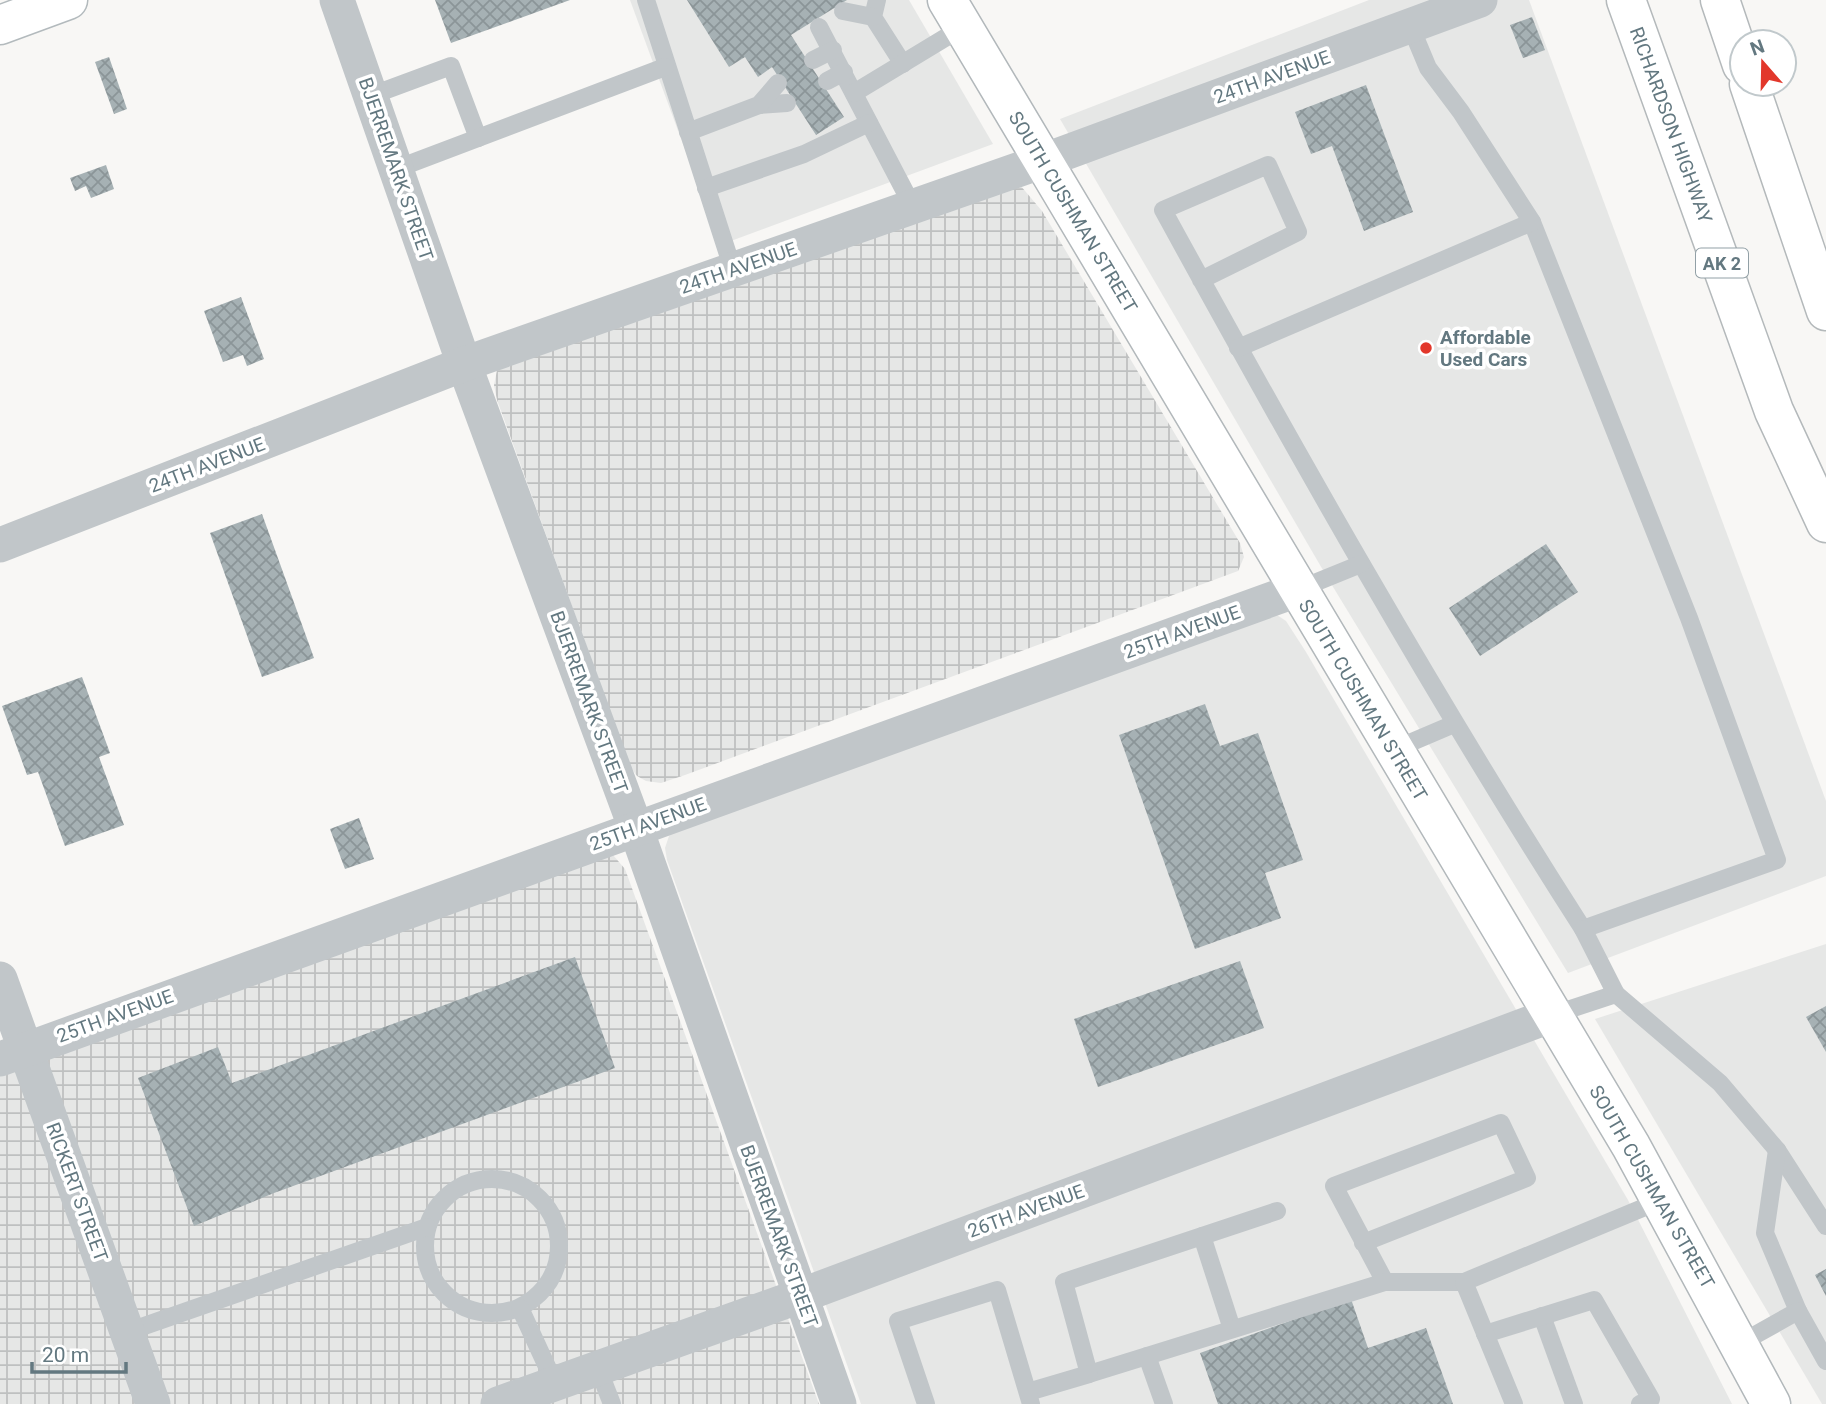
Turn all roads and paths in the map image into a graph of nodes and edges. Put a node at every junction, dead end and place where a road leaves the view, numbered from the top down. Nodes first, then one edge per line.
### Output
1 (68, 0) edge
2 (337, 0) edge
3 (646, 0) edge
4 (1480, 0) edge
5 (1626, 0) edge
6 (1720, 0) edge
7 (875, 9) edge
8 (843, 11) dead end
9 (955, 14) edge
10 (0, 24) edge
11 (1410, 25) junction
12 (819, 27) dead end
13 (1729, 28) edge
14 (833, 50) junction
15 (813, 60) dead end
16 (903, 64) junction
17 (665, 66) junction
18 (845, 72) junction
19 (827, 81) dead end
20 (778, 83) dead end
21 (855, 93) junction
22 (370, 96) junction
23 (1754, 98) edge
24 (787, 103) dead end
25 (759, 105) junction
26 (869, 123) junction
27 (688, 132) junction
28 (478, 138) junction
29 (1043, 161) junction
30 (396, 169) junction
31 (706, 188) junction
32 (913, 207) junction
33 (1532, 222) junction
34 (733, 270) junction
35 (1202, 280) junction
36 (1826, 311) edge
37 (1238, 348) junction
38 (464, 364) junction
39 (1826, 523) edge
40 (0, 545) edge
41 (1361, 564) junction
42 (1297, 590) junction
43 (1454, 724) junction
44 (1393, 750) junction
45 (636, 829) junction
46 (1583, 929) junction
47 (0, 979) edge
48 (1616, 994) junction
49 (1552, 1015) junction
50 (13, 1054) edge
51 (1777, 1150) junction
52 (1662, 1200) junction
53 (1277, 1211) dead end
54 (1826, 1226) edge
55 (427, 1227) junction
56 (1202, 1236) junction
57 (1363, 1242) junction
58 (1385, 1282) junction
59 (1464, 1282) junction
60 (800, 1296) junction
61 (520, 1308) junction
62 (1798, 1311) junction
63 (1542, 1316) junction
64 (1232, 1329) junction
65 (127, 1332) junction
66 (1485, 1334) junction
67 (1740, 1345) junction
68 (1147, 1356) junction
69 (1826, 1361) edge
70 (598, 1368) junction
71 (1089, 1374) junction
72 (555, 1384) junction
73 (1030, 1398) edge
74 (153, 1404) edge
75 (498, 1404) edge
76 (612, 1404) edge
77 (839, 1404) edge
78 (926, 1404) edge
79 (1164, 1404) edge
80 (1514, 1404) edge
81 (1574, 1404) edge
82 (1640, 1404) edge
83 (1771, 1404) edge

1 - 10 main road
2 - 22 street, BJERREMARK STREET
3 - 17 lane
4 - 11 street, 24TH AVENUE
5 - 39 main road, RICHARDSON HIGHWAY / AK 2
6 - 13 main road
7 - 8 lane
7 - 16 lane
9 - 16 lane
9 - 29 main road, SOUTH CUSHMAN STREET
11 - 29 street, 24TH AVENUE
11 - 33 lane
12 - 14 lane
14 - 15 lane
14 - 18 lane
16 - 21 lane
17 - 27 lane
17 - 28 lane
18 - 19 lane
18 - 21 lane
20 - 25 lane
21 - 26 lane
22 - 28 lane
22 - 30 street, BJERREMARK STREET
23 - 36 main road
24 - 25 lane
25 - 27 lane
26 - 31 lane
26 - 32 lane
27 - 31 lane
28 - 30 lane
29 - 32 street, 24TH AVENUE
29 - 42 main road, SOUTH CUSHMAN STREET
30 - 38 street, BJERREMARK STREET
31 - 34 lane
32 - 34 street, 24TH AVENUE
33 - 37 lane
33 - 46 lane
34 - 38 street, 24TH AVENUE
35 - 35 lane
35 - 37 lane
37 - 41 lane
38 - 40 street, 24TH AVENUE
38 - 45 street, BJERREMARK STREET
41 - 42 lane
41 - 43 lane
42 - 44 main road, SOUTH CUSHMAN STREET
42 - 45 street, 25TH AVENUE
43 - 44 lane
43 - 46 lane
44 - 49 main road, SOUTH CUSHMAN STREET
45 - 50 street, 25TH AVENUE
45 - 60 street, BJERREMARK STREET
46 - 48 lane
47 - 50 street, RICKERT STREET
48 - 49 lane
48 - 51 lane
49 - 52 main road, SOUTH CUSHMAN STREET
49 - 60 street, 26TH AVENUE
50 - 65 street, RICKERT STREET
51 - 54 lane
51 - 62 lane
52 - 59 lane
52 - 67 main road, SOUTH CUSHMAN STREET
53 - 56 lane
55 - 61 lane
55 - 61 lane
55 - 65 lane
56 - 64 lane
56 - 71 lane
57 - 57 lane
57 - 58 lane
58 - 59 lane
58 - 64 lane
59 - 66 lane
60 - 70 street, 26TH AVENUE
60 - 77 street, BJERREMARK STREET
61 - 72 lane
62 - 67 lane
62 - 69 lane
63 - 66 lane
63 - 81 lane
63 - 82 lane
64 - 68 lane
65 - 74 street, RICKERT STREET
66 - 80 lane
67 - 83 main road, SOUTH CUSHMAN STREET
68 - 71 lane
68 - 79 lane
70 - 72 street, 26TH AVENUE
70 - 76 lane
71 - 73 lane
72 - 75 street, 26TH AVENUE
73 - 78 lane

